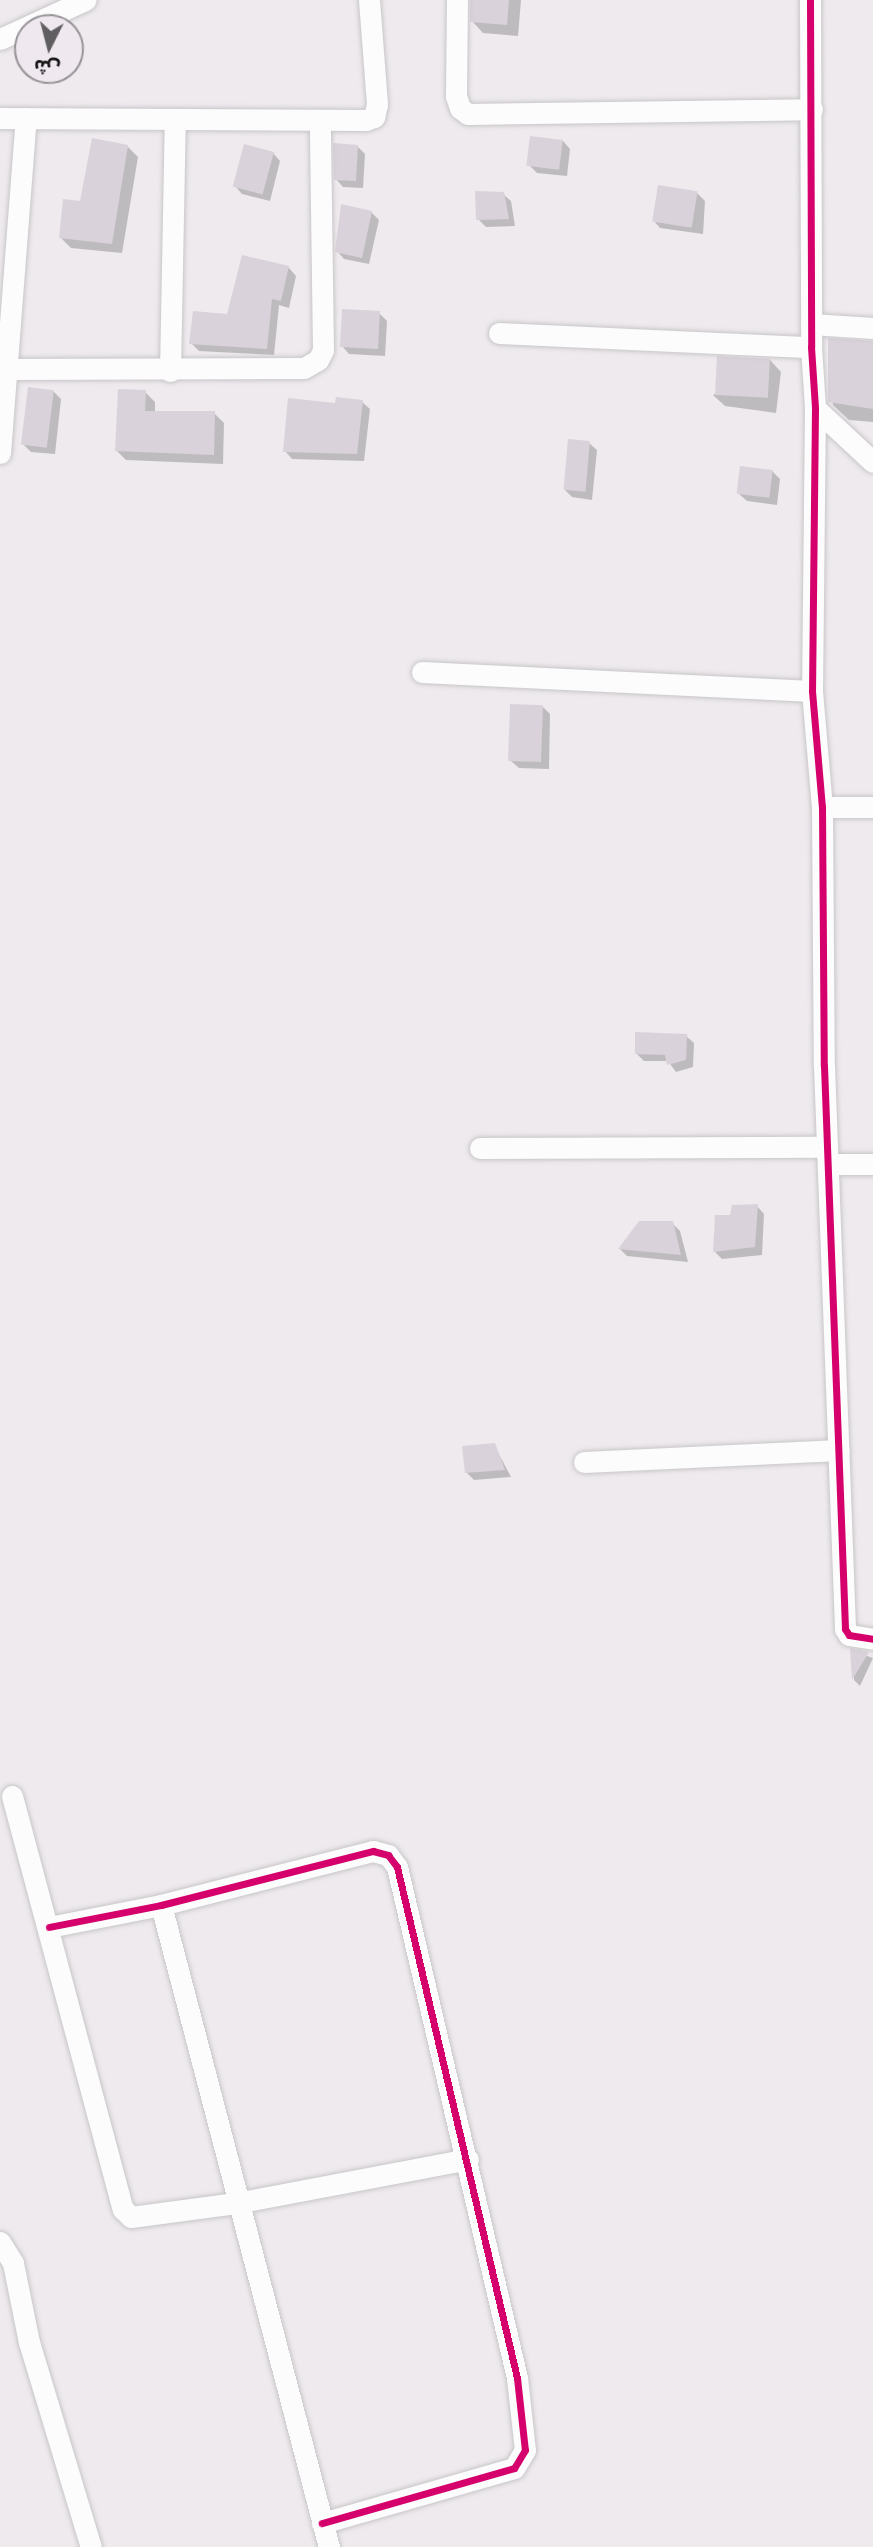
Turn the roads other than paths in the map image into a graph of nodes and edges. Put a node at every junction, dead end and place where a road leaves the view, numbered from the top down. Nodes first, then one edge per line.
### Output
1 (85, 0) edge
2 (369, 0) edge
3 (457, 0) edge
4 (810, 0) edge
5 (0, 39) edge
6 (812, 109) junction
7 (0, 118) edge
8 (26, 118) junction
9 (175, 121) junction
10 (320, 123) junction
11 (811, 324) junction
12 (873, 328) edge
13 (499, 333) dead end
14 (811, 347) junction
15 (7, 369) junction
16 (170, 371) junction
17 (816, 408) junction
18 (0, 453) edge
19 (873, 462) edge
20 (422, 672) dead end
21 (812, 691) junction
22 (822, 807) junction
23 (873, 807) edge
24 (480, 1148) dead end
25 (828, 1156) junction
26 (873, 1164) edge
27 (839, 1450) junction
28 (584, 1462) dead end
29 (873, 1639) edge
30 (12, 1796) dead end
31 (161, 1905) junction
32 (49, 1927) junction
33 (468, 2159) junction
34 (236, 2203) junction
35 (0, 2242) edge
36 (322, 2523) junction
37 (91, 2547) edge
38 (329, 2547) edge

1 - 5 street
2 - 10 street
3 - 6 street
4 - 6 street
6 - 11 street
7 - 8 street
8 - 9 street
8 - 15 street
9 - 10 street
9 - 16 street
10 - 16 street
11 - 12 street
11 - 14 street
13 - 14 street
14 - 17 street
15 - 16 street
15 - 18 street
17 - 19 street
17 - 21 street
20 - 21 street
21 - 22 street
22 - 23 street
22 - 25 street
24 - 25 street
25 - 26 street
25 - 27 street
27 - 28 street
27 - 29 street
30 - 32 street
31 - 32 street
31 - 33 street
31 - 34 street
32 - 34 street
33 - 34 street
33 - 36 street
34 - 36 street
35 - 37 street
36 - 38 street

